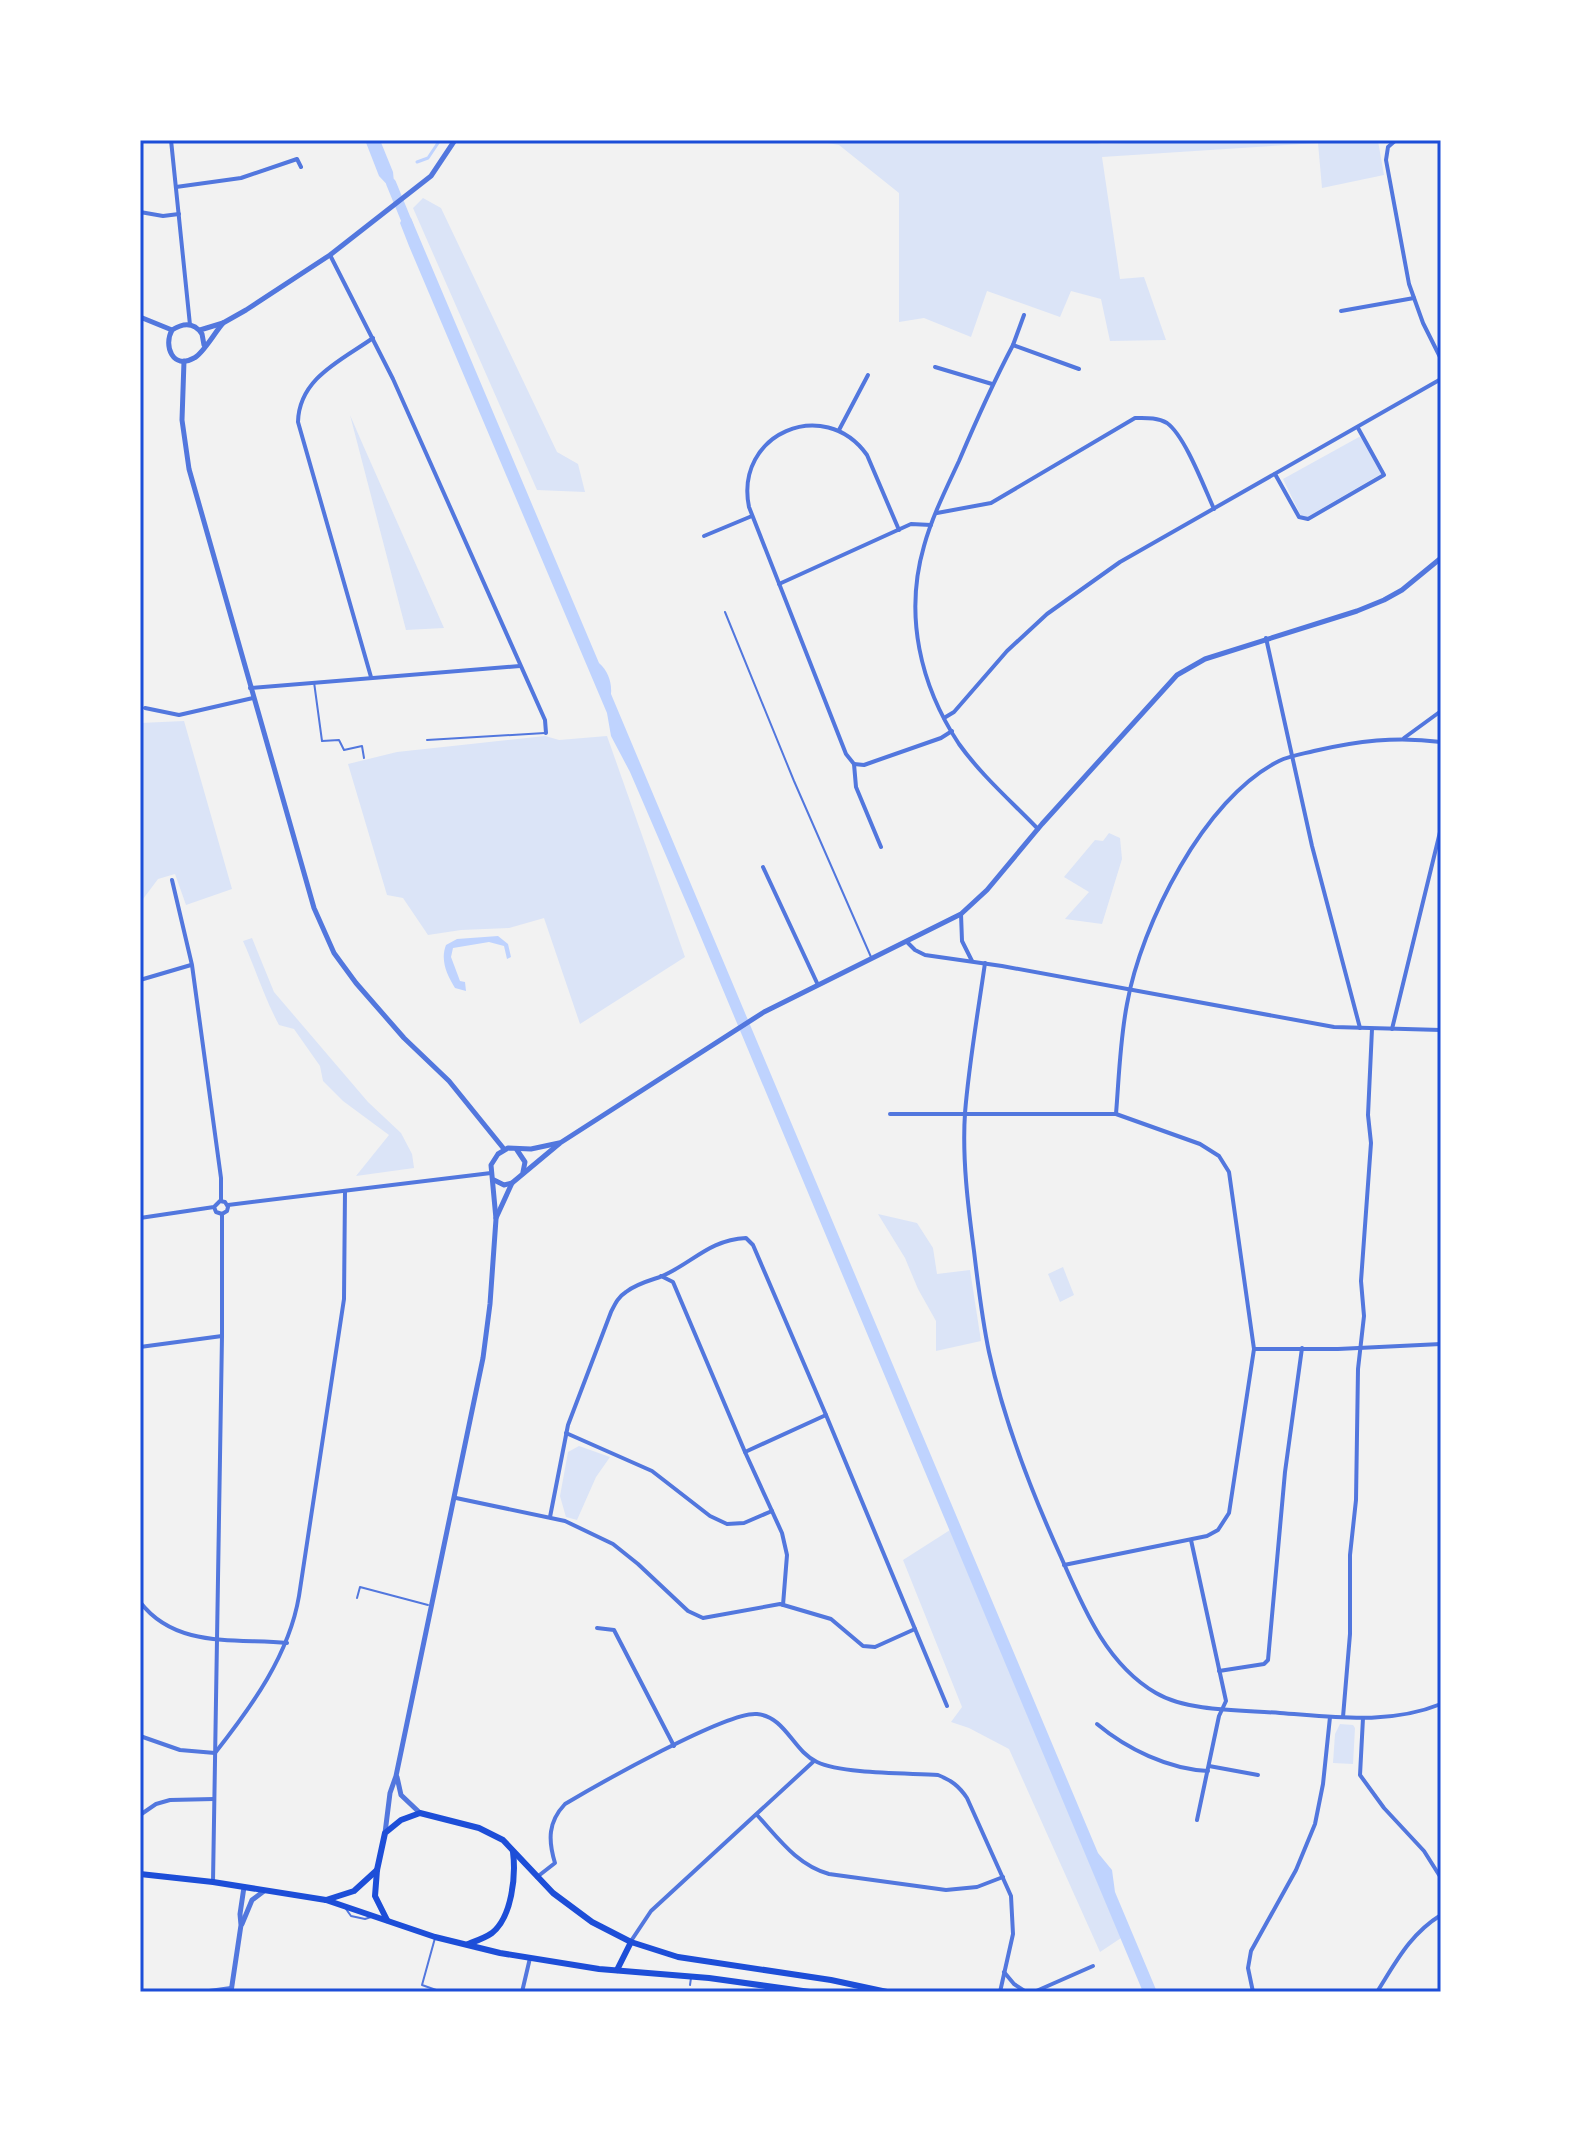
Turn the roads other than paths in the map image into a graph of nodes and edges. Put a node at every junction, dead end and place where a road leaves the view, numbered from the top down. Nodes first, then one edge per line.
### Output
1 (171, 140) edge
2 (455, 140) edge
3 (1394, 142) edge
4 (301, 167) dead end
5 (176, 187) junction
6 (140, 212) edge
7 (179, 214) junction
8 (330, 255) junction
9 (1414, 298) junction
10 (1341, 311) dead end
11 (1024, 315) dead end
12 (140, 317) edge
13 (223, 323) junction
14 (190, 325) junction
15 (172, 330) junction
16 (200, 330) junction
17 (373, 338) junction
18 (204, 345) junction
19 (1013, 345) junction
20 (1441, 359) edge
21 (184, 361) junction
22 (935, 367) dead end
23 (1079, 369) dead end
24 (868, 375) dead end
25 (1441, 379) edge
26 (992, 384) junction
27 (1358, 427) junction
28 (839, 430) junction
29 (1275, 474) junction
30 (1214, 509) junction
31 (936, 514) junction
32 (752, 516) junction
33 (931, 525) junction
34 (899, 530) junction
35 (704, 536) dead end
36 (1441, 558) edge
37 (779, 584) junction
38 (725, 612) dead end
39 (1266, 638) junction
40 (520, 666) junction
41 (371, 677) junction
42 (313, 681) junction
43 (250, 688) junction
44 (253, 698) junction
45 (145, 708) dead end
46 (1441, 711) edge
47 (944, 718) junction
48 (952, 731) junction
49 (546, 733) joint
50 (1403, 738) junction
51 (427, 740) dead end
52 (1441, 742) edge
53 (1292, 757) junction
54 (364, 758) dead end
55 (854, 764) junction
56 (1441, 828) edge
57 (1038, 829) junction
58 (881, 847) dead end
59 (763, 867) dead end
60 (172, 880) dead end
61 (961, 914) junction
62 (907, 942) junction
63 (872, 959) junction
64 (972, 961) junction
65 (985, 963) junction
66 (192, 965) junction
67 (140, 980) edge
68 (818, 985) junction
69 (1130, 990) junction
70 (1360, 1028) junction
71 (1372, 1029) junction
72 (1392, 1029) junction
73 (1441, 1030) edge
74 (890, 1114) dead end
75 (965, 1114) junction
76 (1116, 1114) junction
77 (560, 1143) junction
78 (504, 1149) junction
79 (516, 1149) junction
80 (522, 1174) junction
81 (492, 1177) junction
82 (512, 1183) junction
83 (345, 1191) junction
84 (221, 1201) junction
85 (228, 1205) junction
86 (214, 1207) junction
87 (222, 1214) junction
88 (140, 1218) edge
89 (496, 1219) junction
90 (661, 1276) junction
91 (222, 1336) junction
92 (1441, 1344) edge
93 (140, 1347) edge
94 (1360, 1347) junction
95 (1302, 1348) junction
96 (1254, 1349) junction
97 (826, 1415) junction
98 (566, 1433) junction
99 (745, 1452) junction
100 (456, 1498) junction
101 (772, 1511) junction
102 (550, 1517) junction
103 (1191, 1540) junction
104 (1064, 1565) junction
105 (357, 1598) dead end
106 (140, 1602) edge
107 (783, 1605) junction
108 (433, 1606) junction
109 (597, 1628) dead end
110 (915, 1629) junction
111 (218, 1640) junction
112 (287, 1643) junction
113 (1219, 1671) junction
114 (1441, 1704) edge
115 (947, 1706) dead end
116 (1223, 1709) junction
117 (1330, 1717) junction
118 (1343, 1717) junction
119 (1363, 1718) junction
120 (1097, 1724) dead end
121 (140, 1736) edge
122 (674, 1746) junction
123 (215, 1753) junction
124 (814, 1761) junction
125 (1208, 1768) junction
126 (1258, 1775) dead end
127 (396, 1776) junction
128 (214, 1799) junction
129 (420, 1813) junction
130 (140, 1815) edge
131 (757, 1815) junction
132 (1197, 1820) dead end
133 (385, 1833) junction
134 (512, 1849) junction
135 (377, 1870) junction
136 (140, 1874) edge
137 (537, 1877) junction
138 (1003, 1877) junction
139 (1441, 1878) edge
140 (213, 1882) junction
141 (244, 1887) junction
142 (265, 1890) junction
143 (326, 1900) junction
144 (1441, 1915) edge
145 (387, 1920) junction
146 (241, 1925) junction
147 (435, 1937) junction
148 (631, 1942) junction
149 (466, 1945) junction
150 (530, 1958) junction
151 (1093, 1966) dead end
152 (616, 1971) junction
153 (1004, 1972) junction
154 (774, 1989) edge
155 (232, 1990) edge
156 (439, 1991) edge
157 (202, 1992) edge
158 (522, 1992) edge
159 (810, 1992) edge
160 (887, 1992) edge
161 (1000, 1992) edge
162 (1026, 1992) edge
163 (1034, 1992) edge
164 (1253, 1992) edge
165 (1377, 1992) edge

1 - 5 street
2 - 8 street
3 - 9 street
4 - 5 street
5 - 7 street
6 - 7 street
7 - 14 street
8 - 13 street
8 - 17 street
9 - 10 street
9 - 20 street
11 - 19 street
12 - 15 street
13 - 16 street
13 - 18 street
14 - 15 street
14 - 16 street
15 - 21 street
16 - 18 street
17 - 40 street
17 - 41 street
18 - 21 street
19 - 23 street
19 - 26 street
21 - 43 street
22 - 26 street
24 - 28 street
25 - 27 street
26 - 31 street
27 - 29 street
27 - 29 street
28 - 32 street
28 - 34 street
29 - 30 street
30 - 31 street
30 - 47 street
31 - 33 street
32 - 35 street
32 - 37 street
33 - 34 street
33 - 47 street
34 - 37 street
36 - 39 street
37 - 55 street
38 - 63 lane
39 - 53 street
39 - 57 street
40 - 41 street
40 - 49 street
41 - 42 street
42 - 43 street
42 - 54 lane
43 - 44 street
44 - 45 street
44 - 78 street
46 - 50 street
47 - 48 street
48 - 55 street
48 - 57 street
49 - 51 lane
50 - 52 street
50 - 53 street
53 - 69 street
53 - 70 street
55 - 58 street
56 - 72 street
57 - 61 street
59 - 68 street
60 - 66 street
61 - 62 street
61 - 64 street
62 - 63 street
62 - 64 street
63 - 68 street
64 - 65 street
65 - 69 street
65 - 75 street
66 - 67 street
66 - 84 street
68 - 77 street
69 - 70 street
69 - 76 street
70 - 71 street
71 - 72 street
71 - 94 street
72 - 73 street
74 - 75 street
75 - 76 street
75 - 104 street
76 - 96 street
77 - 79 street
77 - 80 street
78 - 79 street
78 - 81 street
79 - 80 street
80 - 82 street
81 - 82 street
81 - 83 street
81 - 89 street
82 - 89 street
83 - 85 street
83 - 112 street
84 - 85 street
84 - 86 street
85 - 87 street
86 - 87 street
86 - 88 street
87 - 91 street
89 - 100 street
90 - 97 street
90 - 98 street
90 - 99 street
91 - 93 street
91 - 111 street
92 - 94 street
94 - 95 street
94 - 118 street
95 - 96 street
95 - 113 street
96 - 103 street
97 - 99 street
97 - 110 street
98 - 101 street
98 - 102 street
99 - 101 street
100 - 102 street
100 - 108 street
101 - 107 street
102 - 107 street
103 - 104 street
103 - 113 street
104 - 116 street
105 - 108 lane
106 - 111 street
107 - 110 street
108 - 127 street
109 - 122 street
110 - 115 street
111 - 112 street
111 - 123 street
112 - 123 street
113 - 116 street
114 - 119 street
116 - 117 street
116 - 125 street
117 - 118 street
117 - 164 street
118 - 119 street
119 - 139 street
120 - 125 street
121 - 123 street
122 - 124 street
122 - 137 street
123 - 128 street
124 - 131 street
124 - 138 street
125 - 126 street
125 - 132 street
127 - 129 street
127 - 133 street
128 - 130 street
128 - 140 street
129 - 133 main road
129 - 134 main road
131 - 138 street
131 - 148 street
133 - 135 main road
134 - 137 main road
134 - 149 main road
135 - 143 main road
135 - 145 main road
136 - 140 main road
137 - 148 main road
138 - 153 street
140 - 141 main road
141 - 142 main road
141 - 146 street
142 - 143 main road
142 - 146 street
143 - 145 main road
144 - 165 street
145 - 147 main road
146 - 155 street
147 - 149 main road
147 - 156 lane
148 - 152 main road
148 - 160 main road
149 - 150 main road
150 - 152 main road
150 - 158 street
151 - 163 street
152 - 154 main road
153 - 161 street
153 - 162 street
154 - 159 main road
155 - 157 street

